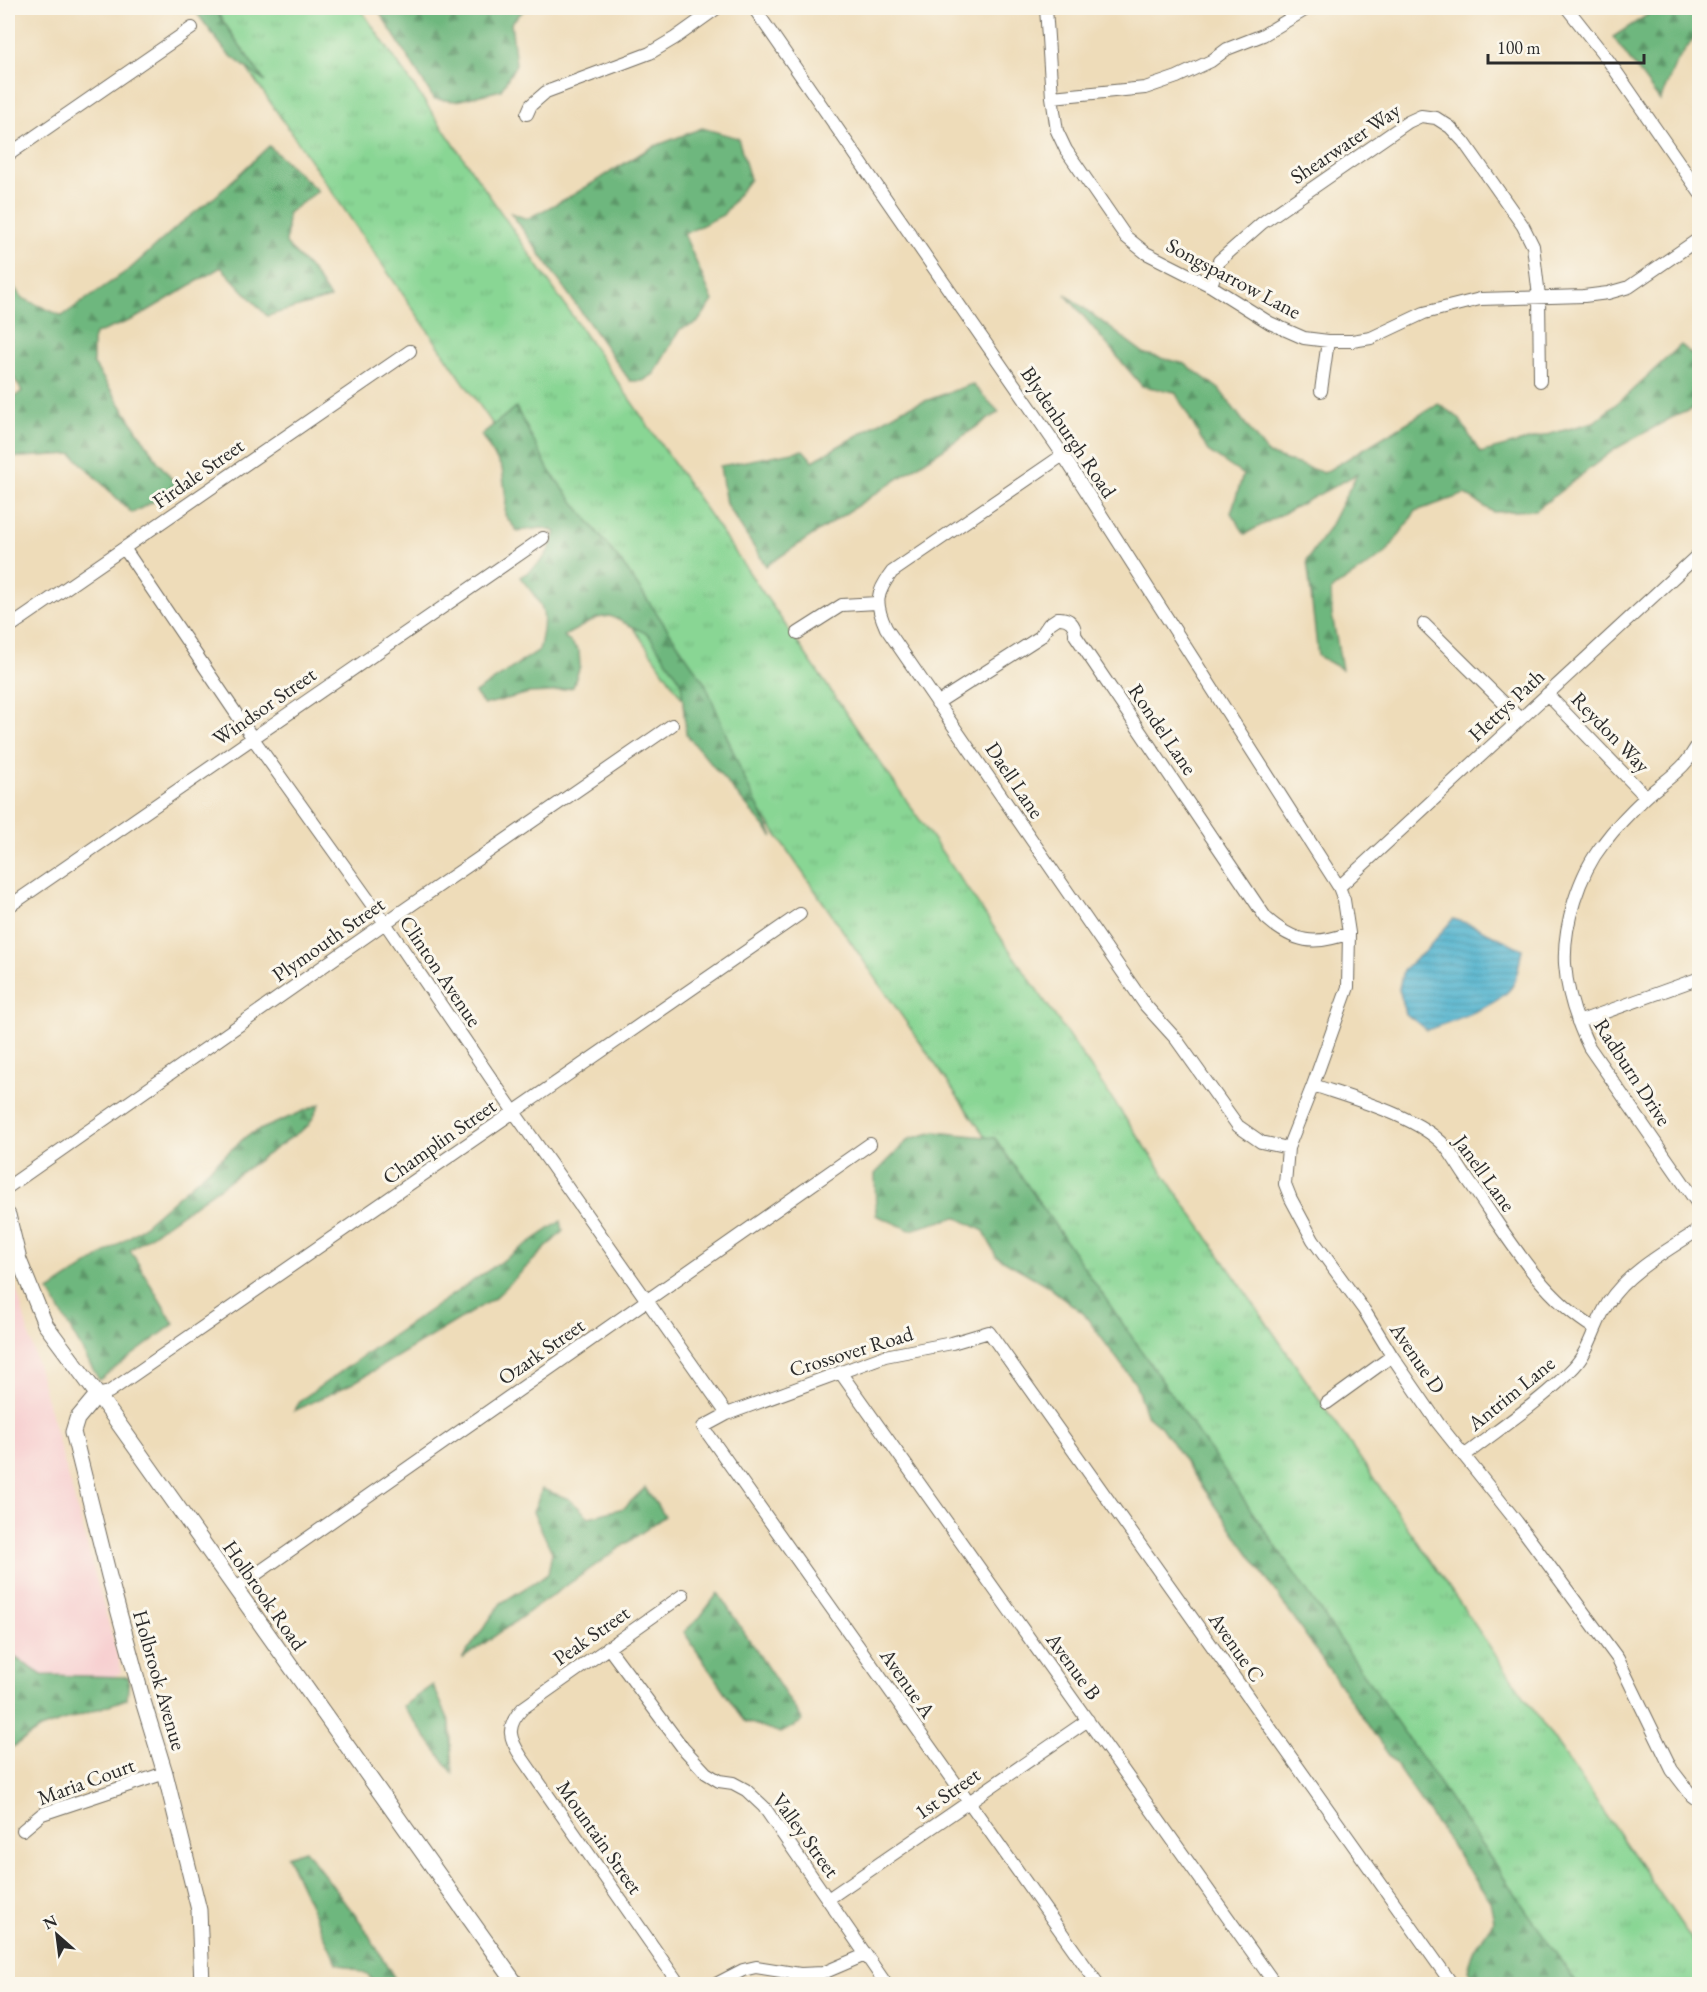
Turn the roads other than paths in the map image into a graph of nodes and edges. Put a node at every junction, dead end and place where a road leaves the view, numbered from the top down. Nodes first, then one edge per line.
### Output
1 (717, 8) edge
2 (754, 8) edge
3 (1046, 8) edge
4 (1308, 8) edge
5 (1567, 8) edge
6 (192, 28) dead end
7 (1052, 97) junction
8 (527, 114) dead end
9 (8, 155) edge
10 (1700, 193) edge
11 (1700, 238) edge
12 (1211, 286) junction
13 (1539, 296) junction
14 (1328, 341) junction
15 (410, 351) dead end
16 (1540, 381) dead end
17 (1321, 391) dead end
18 (1063, 455) junction
19 (543, 538) dead end
20 (124, 548) junction
21 (1700, 553) edge
22 (877, 603) junction
23 (1424, 624) dead end
24 (8, 628) edge
25 (798, 633) dead end
26 (1547, 694) junction
27 (937, 704) junction
28 (1520, 719) junction
29 (672, 725) dead end
30 (252, 737) junction
31 (1700, 742) edge
32 (1646, 797) junction
33 (1339, 887) junction
34 (8, 907) edge
35 (800, 914) dead end
36 (385, 922) junction
37 (1349, 933) junction
38 (1700, 978) edge
39 (1578, 1022) junction
40 (1313, 1085) junction
41 (514, 1112) junction
42 (870, 1144) dead end
43 (1288, 1148) junction
44 (8, 1187) edge
45 (1700, 1207) edge
46 (8, 1215) edge
47 (1700, 1229) edge
48 (646, 1301) junction
49 (1594, 1328) junction
50 (989, 1332) joint
51 (1392, 1356) junction
52 (840, 1372) junction
53 (96, 1395) junction
54 (1327, 1403) dead end
55 (728, 1414) junction
56 (1464, 1456) junction
57 (235, 1589) junction
58 (683, 1595) dead end
59 (608, 1647) junction
60 (523, 1708) joint
61 (1088, 1720) junction
62 (165, 1773) junction
63 (1700, 1802) edge
64 (969, 1803) junction
65 (23, 1830) dead end
66 (828, 1899) junction
67 (865, 1955) junction
68 (202, 1984) edge
69 (516, 1984) edge
70 (678, 1984) edge
71 (716, 1984) edge
72 (886, 1984) edge
73 (1098, 1984) edge
74 (1275, 1984) edge
75 (1452, 1984) edge

1 - 8 street
2 - 18 street, Blydenburgh Road
3 - 7 street, Songsparrow Lane
4 - 7 street
5 - 10 street
6 - 9 street
7 - 12 street, Songsparrow Lane
11 - 13 street, Songsparrow Lane
12 - 13 street, Shearwater Way
12 - 14 street, Songsparrow Lane
13 - 14 street, Songsparrow Lane
13 - 16 street, Shearwater Way
14 - 17 street
15 - 20 street, Firdale Street
18 - 22 street
18 - 33 street, Blydenburgh Road
19 - 30 street, Windsor Street
20 - 24 street, Firdale Street
20 - 30 street, Clinton Avenue
21 - 26 street, Hettys Path
22 - 25 street
22 - 27 street, Daell Lane
23 - 28 street
26 - 28 street, Hettys Path
26 - 32 street, Reydon Way
27 - 37 street, Rondel Lane
27 - 43 street, Daell Lane
28 - 33 street, Hettys Path
29 - 36 street, Plymouth Street
30 - 34 street, Windsor Street
30 - 36 street, Clinton Avenue
31 - 32 street, Radburn Drive
32 - 39 street, Radburn Drive
33 - 37 street, Avenue D
35 - 41 street, Champlin Street
36 - 41 street, Clinton Avenue
36 - 44 street, Plymouth Street
37 - 40 street, Avenue D
38 - 39 street
39 - 45 street, Radburn Drive
40 - 43 street, Avenue D
40 - 49 street, Janell Lane
41 - 48 street, Clinton Avenue
41 - 53 street, Champlin Street
42 - 48 street, Ozark Street
43 - 51 street, Avenue D
46 - 53 street, Holbrook Road
47 - 49 street, Antrim Lane
48 - 55 street, Clinton Avenue
48 - 57 street, Ozark Street
49 - 56 street, Antrim Lane
50 - 52 street, Crossover Road
50 - 75 street, Avenue C
51 - 54 street
51 - 56 street, Avenue D
52 - 55 street, Crossover Road
52 - 61 street, Avenue B
53 - 57 street, Holbrook Road
53 - 62 street, Holbrook Avenue
55 - 64 street, Avenue A
56 - 63 street, Avenue D
57 - 69 street, Holbrook Road
58 - 59 street, Peak Street
59 - 60 street, Peak Street
59 - 66 street, Valley Street
60 - 70 street, Mountain Street
61 - 64 street, 1st Street
61 - 74 street, Avenue B
62 - 65 street, Maria Court
62 - 68 street, Holbrook Avenue
64 - 66 street, 1st Street
64 - 73 street, Avenue A
66 - 67 street, Valley Street
67 - 71 street
67 - 72 street, Valley Street

